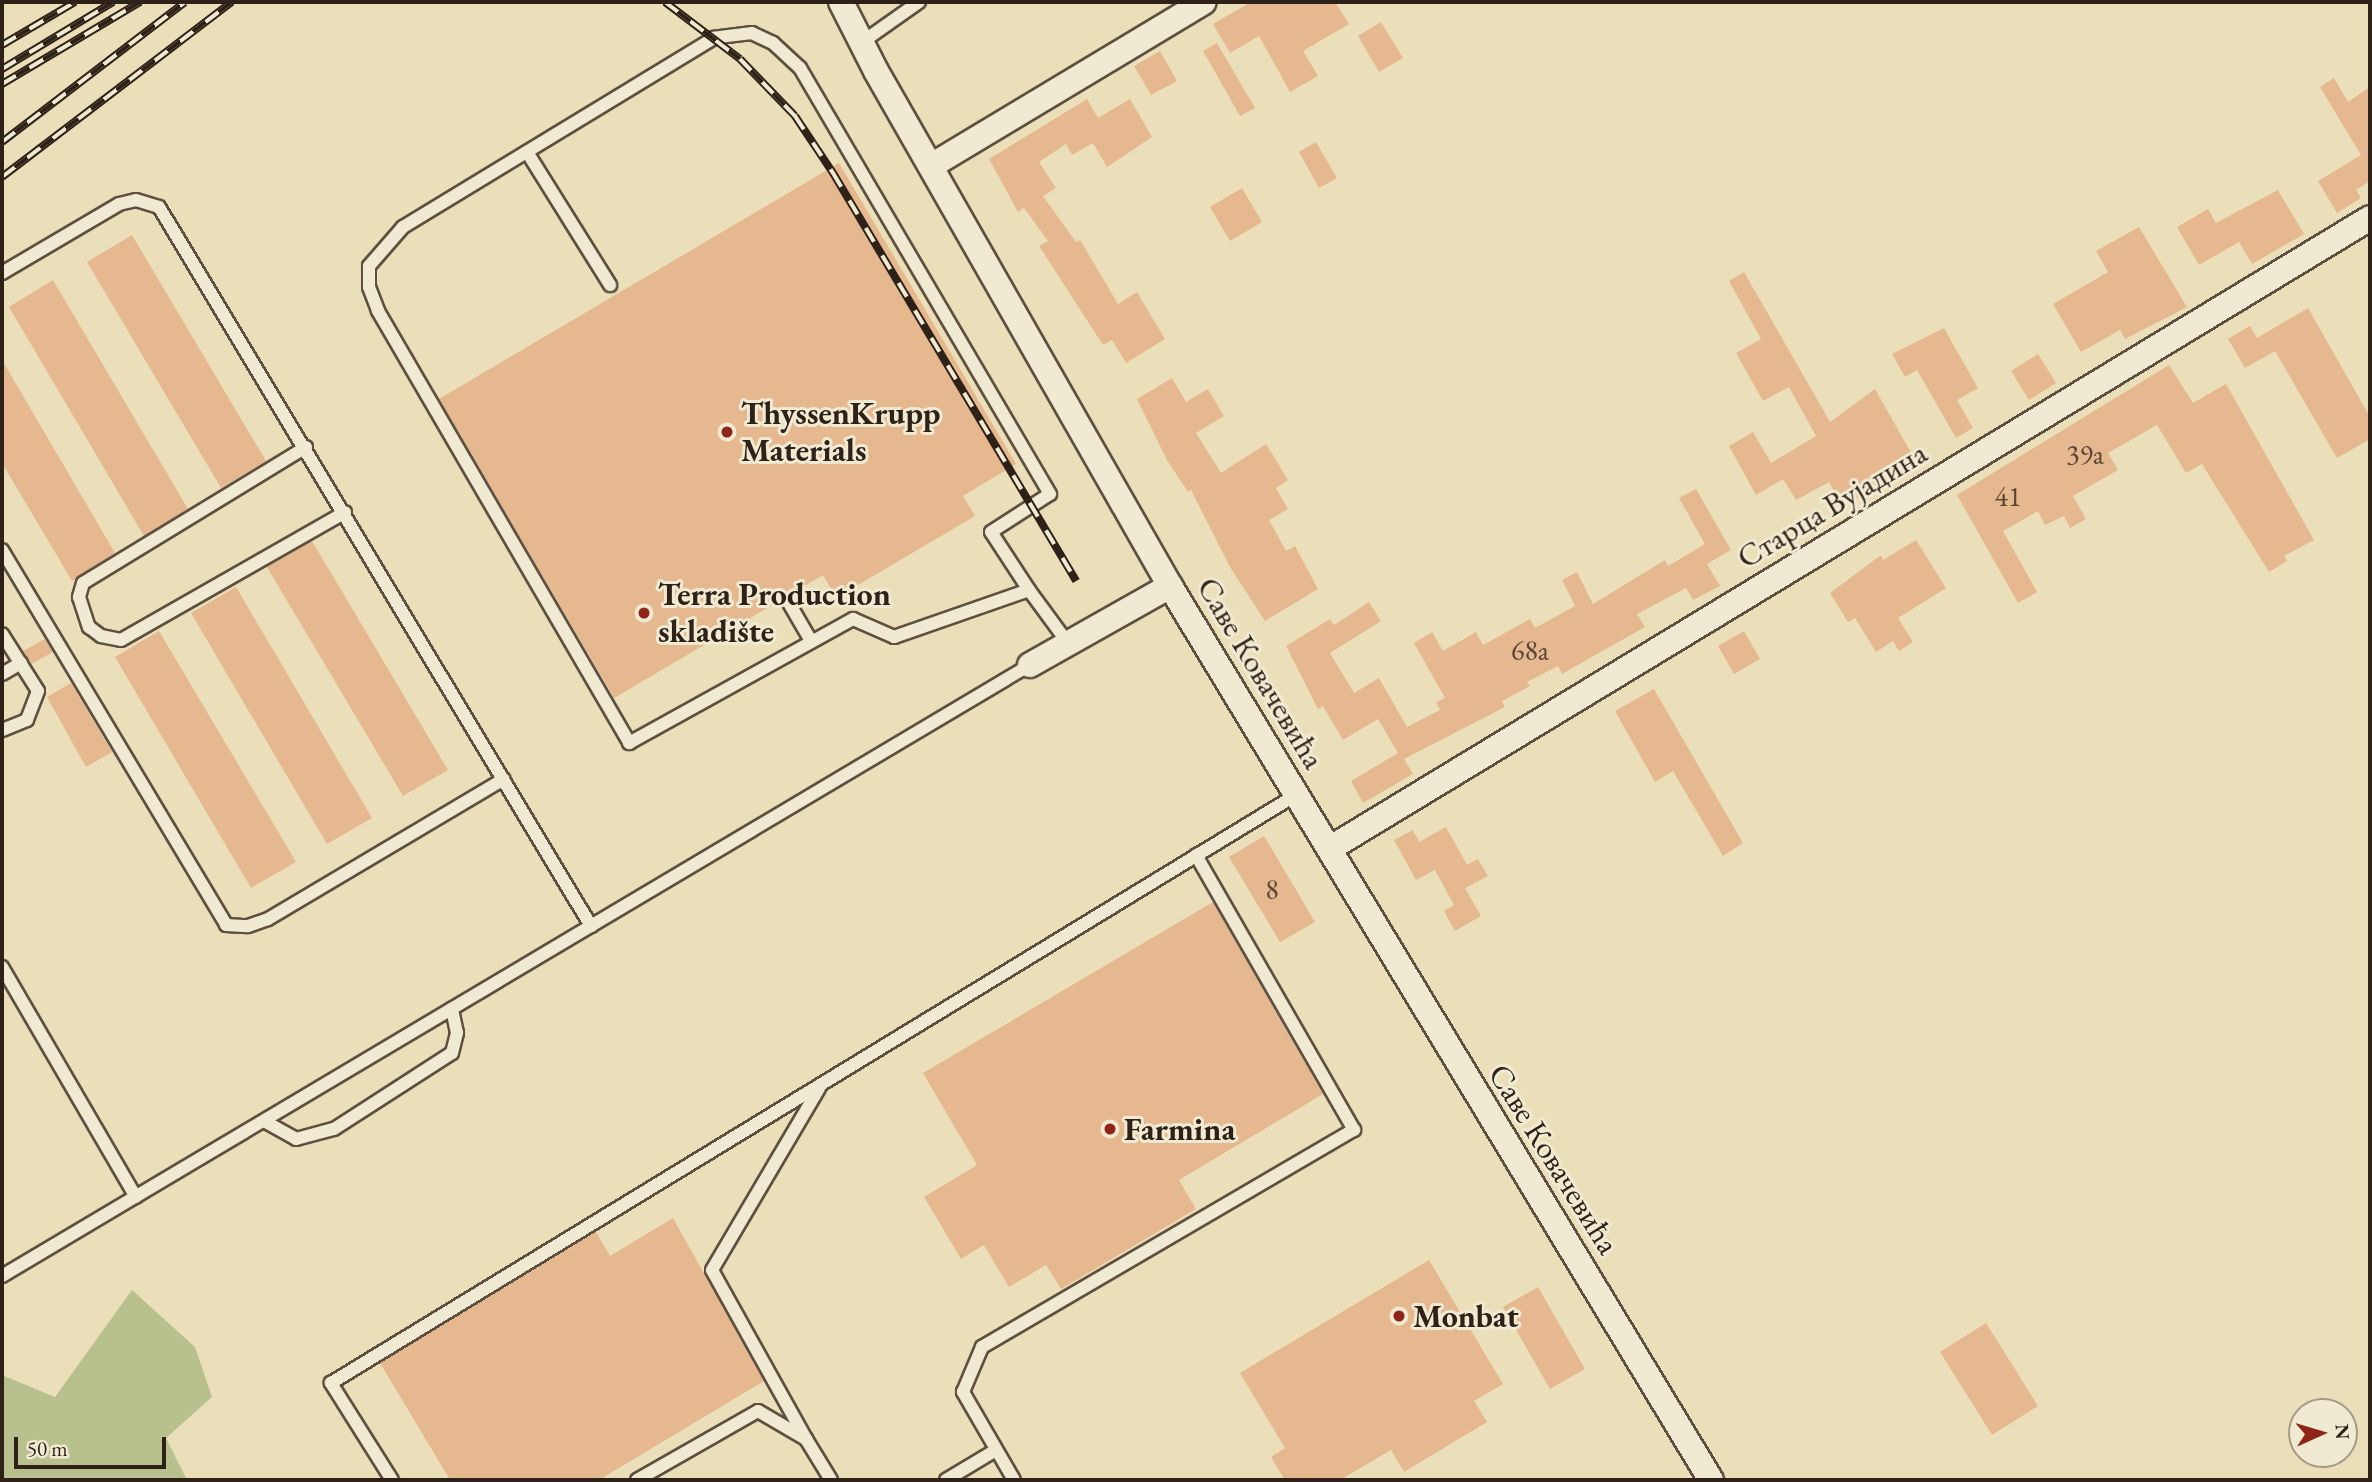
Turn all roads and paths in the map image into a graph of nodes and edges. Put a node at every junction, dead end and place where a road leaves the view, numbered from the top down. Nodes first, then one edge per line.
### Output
1 (841, 2) edge
2 (919, 2) edge
3 (1204, 2) edge
4 (861, 43) junction
5 (527, 152) junction
6 (931, 166) junction
7 (2370, 218) edge
8 (2, 273) edge
9 (610, 285) dead end
10 (306, 447) junction
11 (345, 512) junction
12 (2, 550) edge
13 (1170, 586) junction
14 (1029, 590) junction
15 (789, 603) dead end
16 (2, 634) edge
17 (811, 641) junction
18 (1068, 643) junction
19 (21, 663) junction
20 (1030, 665) joint
21 (2, 674) edge
22 (2, 730) edge
23 (504, 779) junction
24 (1296, 795) junction
25 (1329, 849) junction
26 (1196, 855) junction
27 (591, 926) junction
28 (2, 967) edge
29 (452, 1009) junction
30 (821, 1085) junction
31 (264, 1121) junction
32 (136, 1197) junction
33 (2, 1276) edge
34 (806, 1438) junction
35 (996, 1450) junction
36 (392, 1480) edge
37 (637, 1480) edge
38 (831, 1480) edge
39 (946, 1480) edge
40 (1014, 1480) edge
41 (1711, 1480) edge

1 - 4 street, Саве Ковачевића
2 - 4 lane
3 - 6 street
4 - 6 street, Саве Ковачевића
5 - 9 lane
5 - 14 lane
5 - 17 lane
6 - 13 street, Саве Ковачевића
7 - 25 street, Старца Вујадина
8 - 10 lane
10 - 11 lane
10 - 11 lane
11 - 23 lane
12 - 23 lane
13 - 18 street
13 - 24 street, Саве Ковачевића
14 - 17 lane
14 - 18 lane
15 - 17 lane
16 - 19 lane
18 - 20 street
19 - 21 lane
19 - 22 lane
20 - 27 lane
23 - 27 lane
24 - 25 street, Саве Ковачевића
24 - 26 lane
25 - 41 street, Саве Ковачевића
26 - 30 lane
26 - 35 lane
27 - 29 lane
28 - 32 lane
29 - 31 lane
29 - 31 lane
30 - 34 lane
30 - 36 lane
31 - 32 lane
32 - 33 lane
34 - 37 lane
34 - 38 lane
35 - 39 lane
35 - 40 lane

